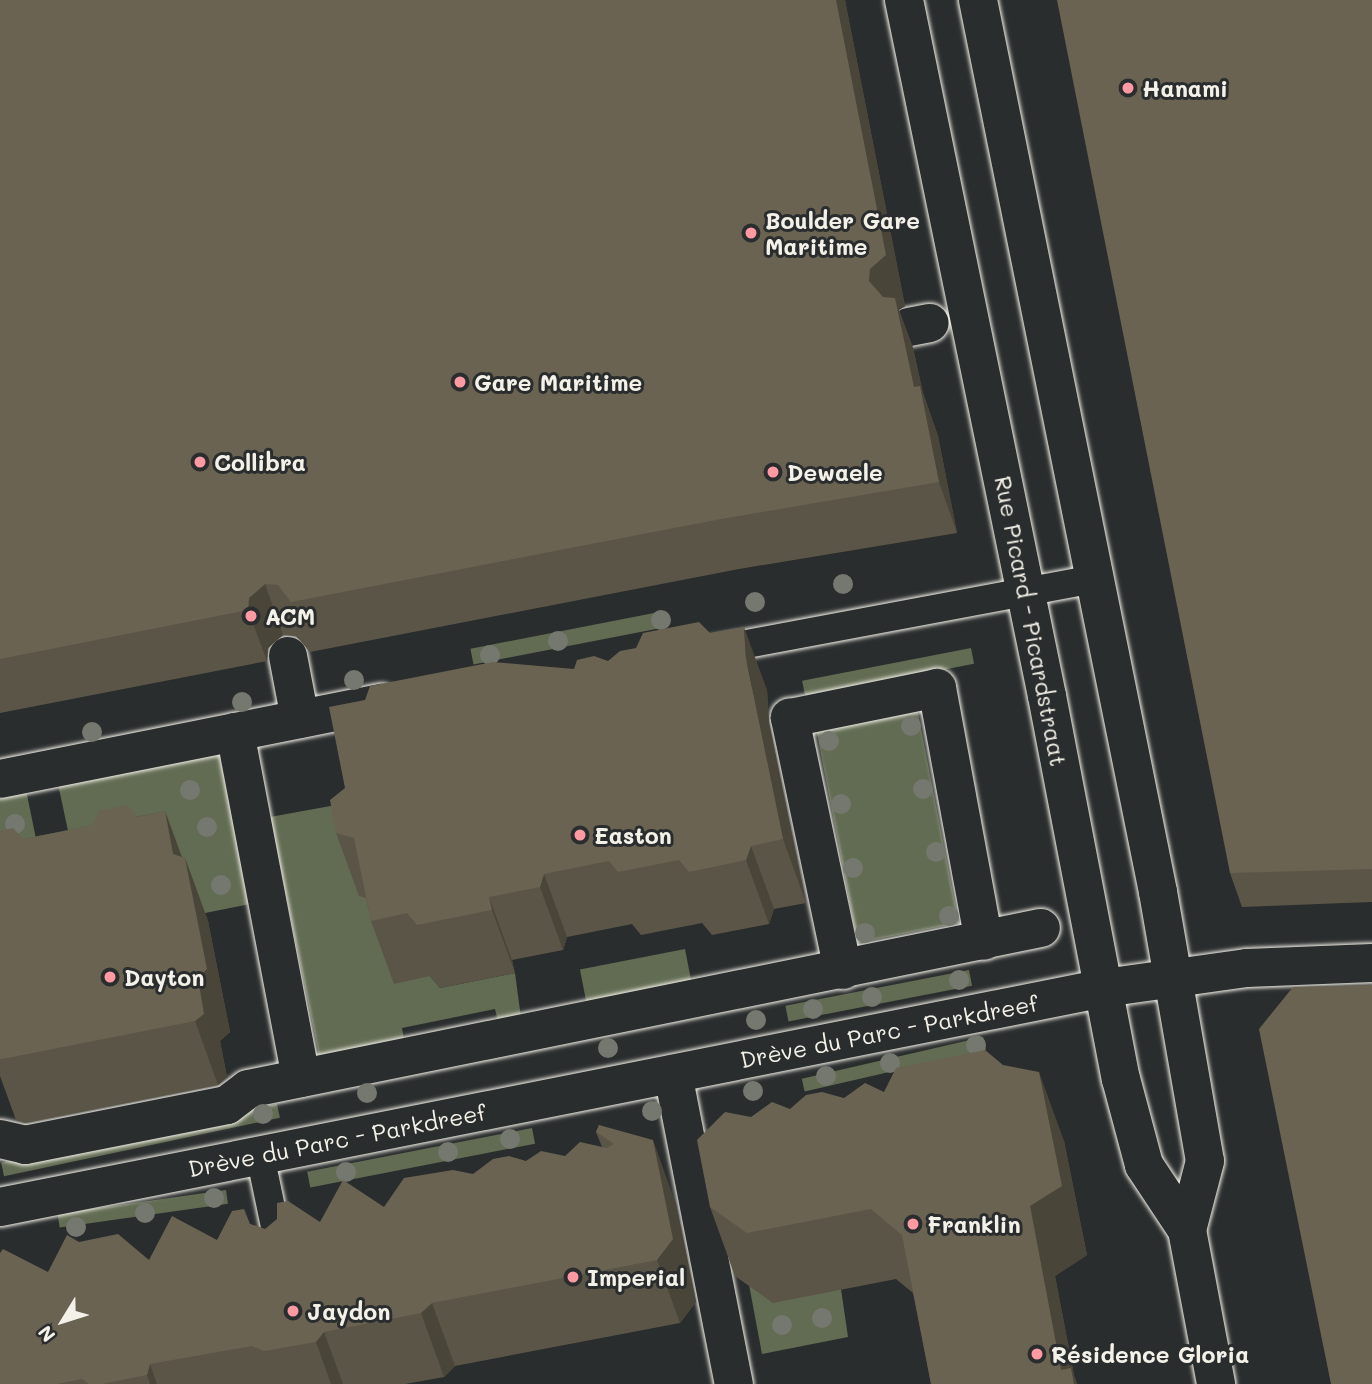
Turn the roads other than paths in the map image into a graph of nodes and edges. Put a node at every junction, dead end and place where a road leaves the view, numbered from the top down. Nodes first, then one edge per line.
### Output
1 (904, 0) edge
2 (978, 0) edge
3 (1096, 579) junction
4 (1025, 592) junction
5 (694, 655) edge
6 (288, 656) dead end
7 (422, 695) edge
8 (300, 719) junction
9 (235, 732) junction
10 (0, 779) edge
11 (1041, 928) dead end
12 (984, 941) junction
13 (1372, 963) edge
14 (844, 970) junction
15 (1173, 977) junction
16 (1104, 988) junction
17 (673, 1074) junction
18 (301, 1078) junction
19 (0, 1139) edge
20 (260, 1155) junction
21 (0, 1207) edge
22 (1187, 1230) junction
23 (285, 1276) edge
24 (734, 1384) edge
25 (1216, 1384) edge

1 - 4 street, Rue Picard - Picardstraat
2 - 3 street, Rue Picard - Picardstraat
3 - 4 lane
3 - 15 street, Rue Picard - Picardstraat
4 - 5 lane
4 - 16 street, Rue Picard - Picardstraat
6 - 8 street
7 - 8 street
8 - 9 street
9 - 10 street
9 - 18 street
11 - 12 street
12 - 14 street
12 - 14 street
13 - 15 street, Drève du Parc - Parkdreef
14 - 18 street
15 - 16 street, Drève du Parc - Parkdreef
15 - 22 street, Rue Picard - Picardstraat
16 - 17 street, Drève du Parc - Parkdreef
16 - 22 street, Rue Picard - Picardstraat
17 - 20 street, Drève du Parc - Parkdreef
17 - 24 street
18 - 19 street
20 - 21 street, Drève du Parc - Parkdreef
20 - 23 lane
22 - 25 street, Rue Picard - Picardstraat

